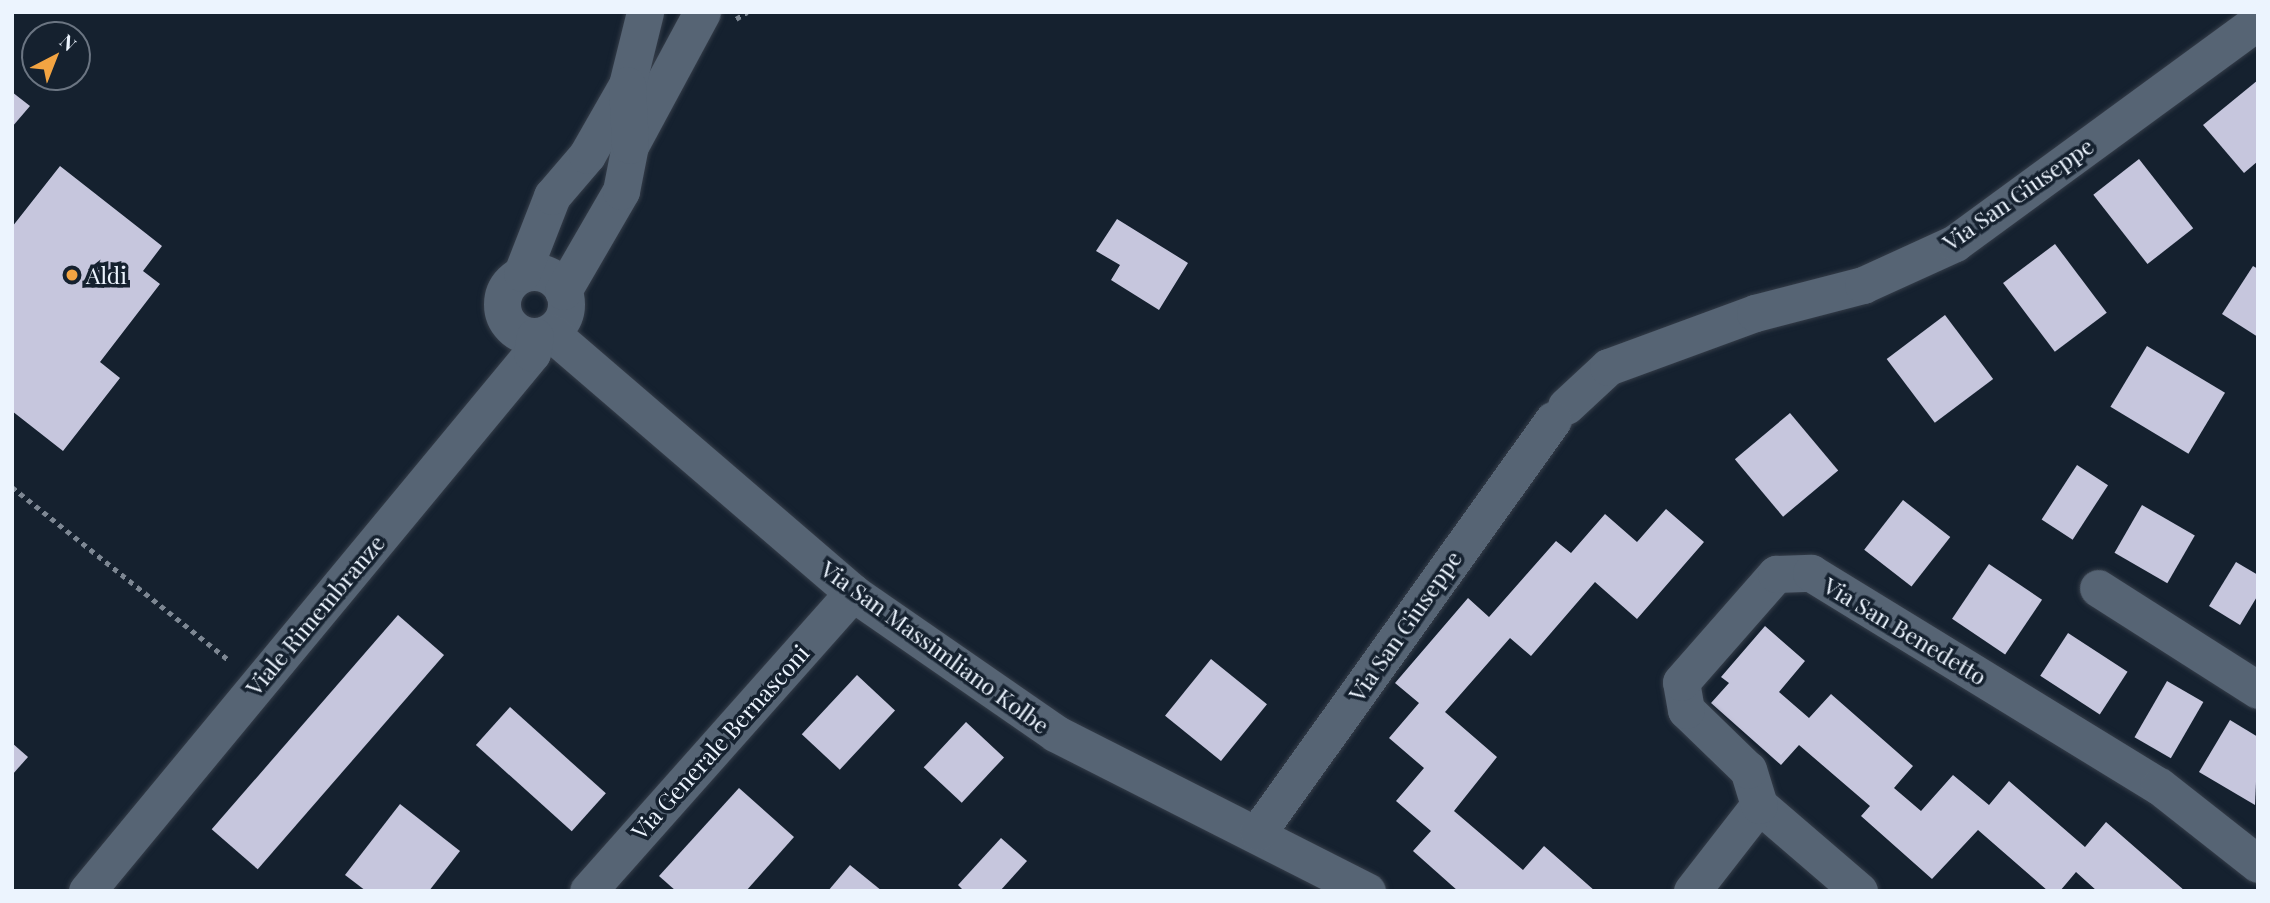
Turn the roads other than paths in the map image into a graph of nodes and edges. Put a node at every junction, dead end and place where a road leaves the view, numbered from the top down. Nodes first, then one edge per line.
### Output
1 (645, 12) edge
2 (702, 12) edge
3 (2258, 21) edge
4 (627, 85) junction
5 (631, 145) junction
6 (522, 273) junction
7 (563, 291) junction
8 (542, 334) junction
9 (2098, 588) dead end
10 (853, 593) junction
11 (2258, 690) edge
12 (1759, 805) junction
13 (1258, 832) junction
14 (2258, 864) edge
15 (87, 891) edge
16 (588, 891) edge
17 (1367, 891) edge
18 (1692, 891) edge
19 (1859, 891) edge

1 - 4 street
2 - 5 street
3 - 13 street, Via San Giuseppe
4 - 5 street
4 - 6 street
5 - 7 street
6 - 7 street
6 - 8 street
7 - 8 street
8 - 10 street, Via San Massimliano Kolbe
8 - 15 street, Viale Rimembranze
9 - 11 street
10 - 13 street, Via San Massimliano Kolbe
10 - 16 street, Via Generale Bernasconi
12 - 14 street, Via San Benedetto
12 - 18 street
12 - 19 street
13 - 17 street, Via San Massimliano Kolbe

